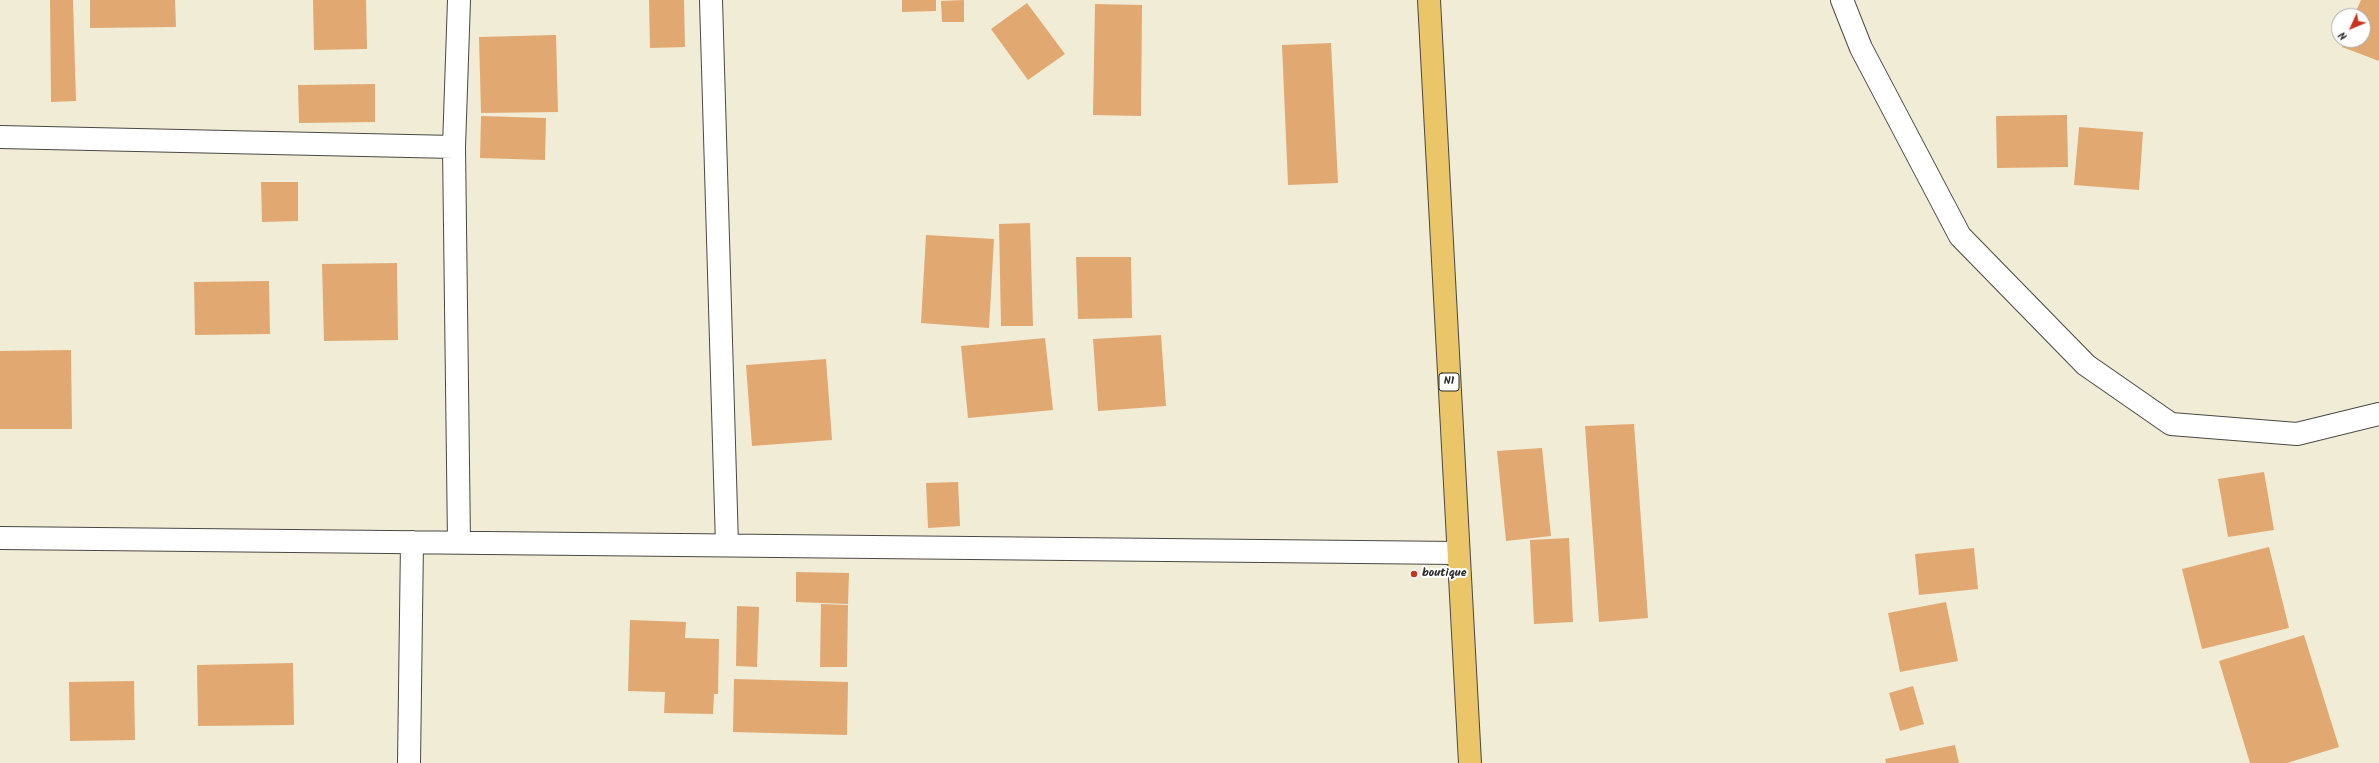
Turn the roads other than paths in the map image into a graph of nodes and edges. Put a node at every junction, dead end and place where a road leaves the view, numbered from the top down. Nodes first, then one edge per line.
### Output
1 (458, 0) edge
2 (711, 0) edge
3 (1429, 0) edge
4 (1842, 0) edge
5 (0, 137) edge
6 (454, 147) junction
7 (2379, 414) edge
8 (0, 538) edge
9 (412, 542) junction
10 (459, 542) junction
11 (727, 545) junction
12 (1458, 552) junction
13 (409, 763) edge
14 (1470, 763) edge

1 - 6 street
2 - 11 street
3 - 12 highway, N1
4 - 7 street
5 - 6 street
6 - 10 street
8 - 9 street
9 - 10 street
9 - 13 street
10 - 11 street
11 - 12 street
12 - 14 highway, N1

